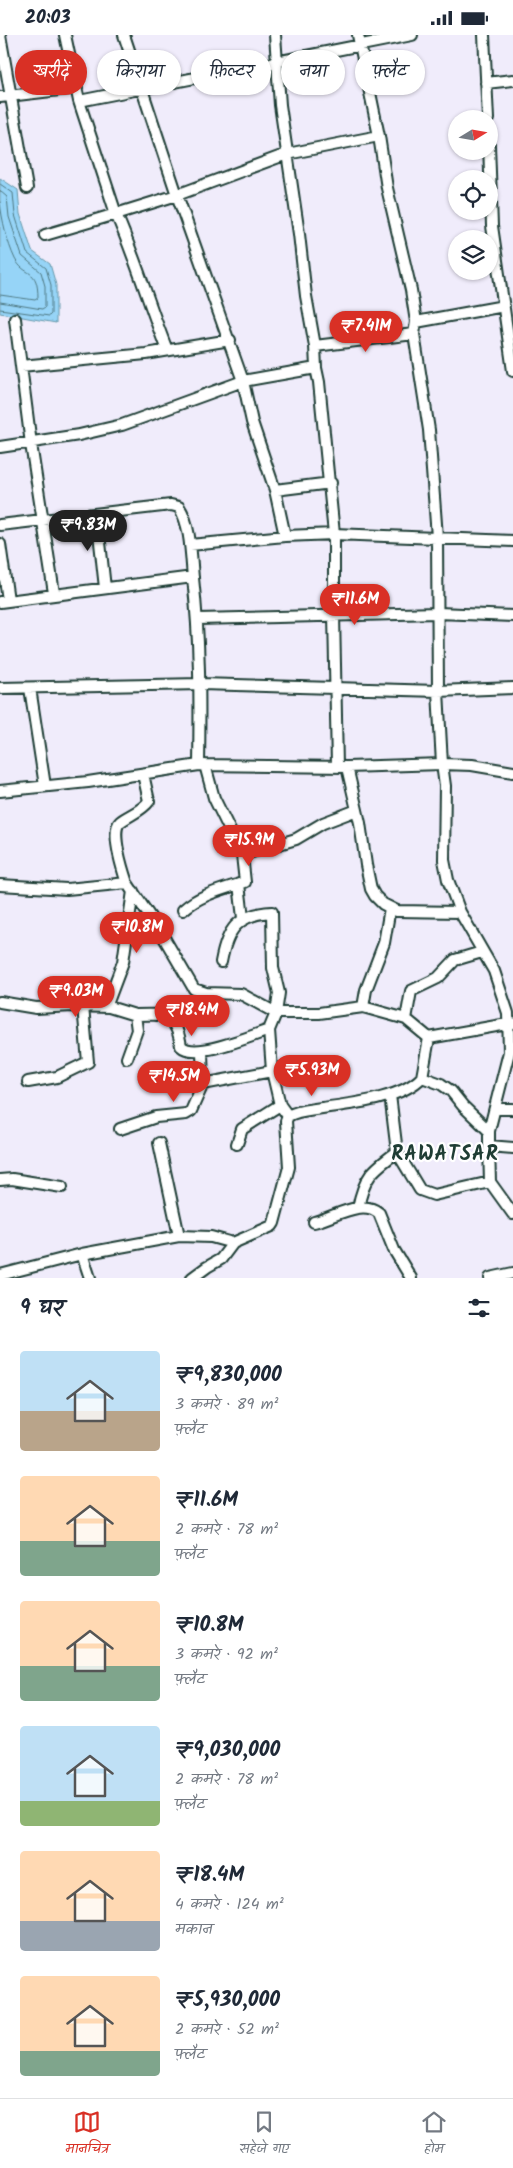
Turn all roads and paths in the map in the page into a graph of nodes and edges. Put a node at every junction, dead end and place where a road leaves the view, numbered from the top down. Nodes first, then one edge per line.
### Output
1 (0, 35) edge
2 (65, 35) edge
3 (124, 35) edge
4 (274, 35) edge
5 (412, 35) edge
6 (484, 35) edge
7 (359, 40) edge
8 (68, 50) edge
9 (129, 50) edge
10 (276, 61) junction
11 (181, 80) edge
12 (513, 80) edge
13 (486, 83) junction
14 (20, 95) edge
15 (78, 95) edge
16 (107, 95) edge
17 (142, 95) edge
18 (12, 96) junction
19 (0, 97) edge
20 (79, 101) junction
21 (488, 110) edge
22 (379, 136) junction
23 (287, 154) junction
24 (490, 160) edge
25 (27, 188) dead end
26 (176, 195) junction
27 (116, 214) junction
28 (45, 235) dead end
29 (507, 300) edge
30 (15, 319) dead end
31 (416, 322) junction
32 (414, 334) junction
33 (230, 340) junction
34 (315, 346) junction
35 (167, 350) junction
36 (21, 366) junction
37 (513, 366) edge
38 (316, 368) junction
39 (513, 371) edge
40 (243, 381) junction
41 (31, 444) junction
42 (0, 447) edge
43 (331, 483) junction
44 (275, 490) junction
45 (96, 515) junction
46 (43, 520) junction
47 (0, 525) edge
48 (334, 534) junction
49 (285, 536) junction
50 (437, 537) junction
51 (513, 541) edge
52 (0, 544) edge
53 (190, 545) junction
54 (193, 577) junction
55 (105, 587) junction
56 (54, 593) junction
57 (4, 601) edge
58 (438, 613) junction
59 (334, 614) junction
60 (513, 616) edge
61 (198, 619) junction
62 (201, 683) junction
63 (0, 688) edge
64 (30, 688) junction
65 (513, 688) edge
66 (337, 689) junction
67 (438, 691) junction
68 (442, 764) junction
69 (202, 765) junction
70 (342, 766) junction
71 (513, 771) edge
72 (143, 774) junction
73 (45, 786) junction
74 (0, 791) edge
75 (357, 810) junction
76 (242, 855) junction
77 (239, 883) junction
78 (0, 885) edge
79 (130, 887) junction
80 (390, 908) junction
81 (182, 910) dead end
82 (460, 912) junction
83 (243, 918) junction
84 (482, 951) junction
85 (221, 962) dead end
86 (0, 1002) edge
87 (82, 1006) junction
88 (106, 1007) junction
89 (363, 1007) junction
90 (276, 1013) junction
91 (135, 1015) junction
92 (406, 1019) junction
93 (511, 1023) edge
94 (269, 1030) junction
95 (429, 1038) junction
96 (202, 1051) junction
97 (127, 1058) dead end
98 (272, 1071) junction
99 (422, 1077) junction
100 (28, 1082) dead end
101 (203, 1084) junction
102 (390, 1095) junction
103 (280, 1105) junction
104 (496, 1109) junction
105 (513, 1109) edge
106 (288, 1116) junction
107 (120, 1129) dead end
108 (489, 1131) junction
109 (159, 1143) dead end
110 (237, 1144) dead end
111 (489, 1146) junction
112 (513, 1147) edge
113 (397, 1152) junction
114 (0, 1180) edge
115 (490, 1181) junction
116 (62, 1187) dead end
117 (358, 1208) junction
118 (513, 1214) edge
119 (314, 1223) dead end
120 (179, 1237) junction
121 (233, 1243) junction
122 (82, 1254) junction
123 (513, 1273) edge
124 (0, 1275) edge
125 (90, 1278) edge
126 (192, 1278) edge
127 (411, 1278) edge
128 (490, 1278) edge

1 - 18 street
2 - 8 street
3 - 9 street
4 - 10 street
5 - 7 street
6 - 13 street
7 - 10 street
7 - 22 street
10 - 11 street
10 - 23 street
12 - 13 street
13 - 21 street
14 - 18 street
15 - 20 street
16 - 20 street
17 - 26 street
18 - 19 street
18 - 25 street
20 - 27 street
22 - 23 street
22 - 31 street
23 - 26 street
23 - 34 street
24 - 29 street
26 - 27 street
26 - 33 street
27 - 28 street
27 - 35 street
29 - 31 street
29 - 37 street
30 - 36 street
31 - 32 street
32 - 34 street
32 - 50 street
33 - 35 street
33 - 40 street
34 - 38 street
35 - 36 street
36 - 41 street
37 - 39 street
38 - 40 street
38 - 43 street
40 - 41 street
40 - 44 street
41 - 42 street
41 - 46 street
43 - 44 street
43 - 48 street
44 - 49 street
45 - 46 street
45 - 53 street
45 - 55 street
46 - 47 street
46 - 56 street
48 - 49 street
48 - 50 street
48 - 59 street
49 - 53 street
50 - 51 street
50 - 58 street
52 - 57 street
53 - 54 street
54 - 55 street
54 - 61 street
55 - 56 street
56 - 57 street
58 - 59 street
58 - 60 street
58 - 67 street
59 - 61 street
59 - 66 street
61 - 62 street
62 - 64 street
62 - 66 street
62 - 69 street
63 - 64 street
64 - 73 street
65 - 67 street
66 - 67 street
66 - 70 street
67 - 68 street
68 - 70 street
68 - 71 street
68 - 82 street
69 - 70 street
69 - 72 street
69 - 76 street
70 - 75 street
72 - 73 street
72 - 79 street
73 - 74 street
75 - 76 street
75 - 80 street
76 - 77 street
77 - 81 street
77 - 83 street
78 - 79 street
79 - 88 street
79 - 90 street
80 - 82 street
80 - 89 street
82 - 84 street
83 - 85 street
83 - 90 street
84 - 92 street
84 - 93 street
86 - 87 street
87 - 88 street
87 - 100 street
88 - 91 street
89 - 90 street
89 - 92 street
90 - 94 street
91 - 96 street
91 - 97 street
92 - 95 street
93 - 95 street
93 - 104 street
94 - 96 street
94 - 98 street
95 - 99 street
96 - 101 street
98 - 101 street
98 - 103 street
99 - 102 street
99 - 108 street
101 - 107 street
102 - 106 street
102 - 113 street
103 - 106 street
103 - 110 street
104 - 105 street
104 - 108 street
106 - 121 street
108 - 111 street
109 - 120 street
111 - 112 street
111 - 115 street
113 - 115 street
113 - 117 street
114 - 116 street
115 - 118 street
117 - 119 street
117 - 127 street
120 - 121 street
120 - 122 street
121 - 126 street
122 - 124 street
122 - 125 street
123 - 128 street

